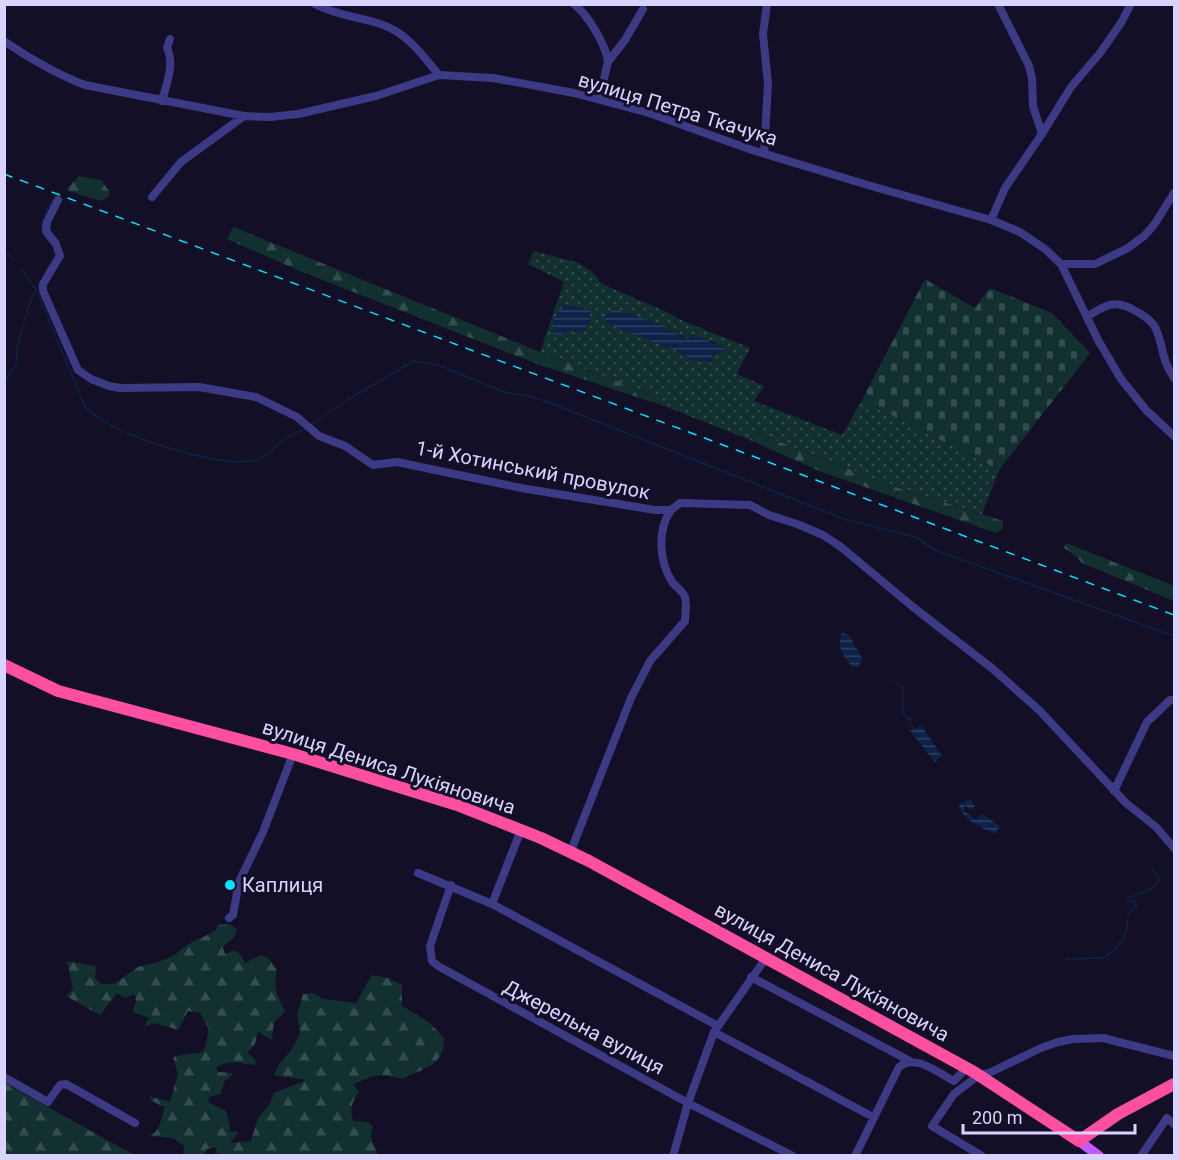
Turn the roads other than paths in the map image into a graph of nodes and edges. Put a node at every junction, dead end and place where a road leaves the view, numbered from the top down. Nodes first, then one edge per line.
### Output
1 (315, 4) edge
2 (574, 4) edge
3 (767, 4) edge
4 (998, 4) edge
5 (1131, 4) edge
6 (643, 9) dead end
7 (170, 39) dead end
8 (4, 41) edge
9 (608, 62) junction
10 (439, 75) junction
11 (599, 99) junction
12 (162, 101) junction
13 (244, 116) junction
14 (1042, 134) junction
15 (764, 153) junction
16 (1174, 193) edge
17 (152, 197) dead end
18 (58, 200) dead end
19 (991, 220) junction
20 (1061, 264) junction
21 (1087, 317) junction
22 (1174, 378) edge
23 (1174, 436) edge
24 (671, 510) junction
25 (4, 665) edge
26 (1174, 700) edge
27 (293, 754) junction
28 (1114, 791) junction
29 (521, 830) junction
30 (1174, 848) edge
31 (570, 852) junction
32 (418, 873) dead end
33 (451, 885) junction
34 (492, 904) junction
35 (229, 918) dead end
36 (766, 958) junction
37 (751, 977) junction
38 (716, 1029) junction
39 (1174, 1056) edge
40 (910, 1061) junction
41 (966, 1068) junction
42 (979, 1075) junction
43 (4, 1077) edge
44 (1174, 1084) edge
45 (688, 1103) junction
46 (873, 1117) junction
47 (135, 1123) dead end
48 (1174, 1124) edge
49 (1079, 1141) junction
50 (673, 1155) edge
51 (793, 1155) edge
52 (855, 1155) edge
53 (982, 1155) edge
54 (1099, 1155) edge
55 (1141, 1155) edge

1 - 10 street
2 - 9 street
3 - 15 street
4 - 14 street
5 - 14 street
6 - 9 street
7 - 12 street
8 - 12 street, вулиця Петра Ткачука
9 - 11 street
10 - 11 street, вулиця Петра Ткачука
10 - 13 street, вулиця Петра Ткачука
11 - 15 street, вулиця Петра Ткачука
12 - 13 street, вулиця Петра Ткачука
13 - 17 street
14 - 19 street
15 - 19 street, вулиця Петра Ткачука
16 - 20 street
18 - 24 street, 1-й Хотинський провулок
19 - 20 street, вулиця Петра Ткачука
20 - 21 street, вулиця Петра Ткачука
21 - 22 street
21 - 23 street, вулиця Петра Ткачука
24 - 28 street, 1-й Хотинський провулок
24 - 31 street
25 - 27 highway, вулиця Дениса Лукіяновича
26 - 28 street
27 - 29 highway, вулиця Дениса Лукіяновича
27 - 35 street
28 - 30 street, 1-й Хотинський провулок
29 - 31 highway, вулиця Дениса Лукіяновича
29 - 34 street
31 - 36 highway, вулиця Дениса Лукіяновича
32 - 33 street
33 - 34 street
33 - 45 street, Джерельна вулиця
34 - 38 street
36 - 37 street
36 - 41 highway, вулиця Дениса Лукіяновича
37 - 38 street
37 - 40 street
38 - 45 street
38 - 46 street
39 - 42 street
40 - 41 street
40 - 46 street
41 - 42 highway, вулиця Дениса Лукіяновича
42 - 49 highway, вулиця Дениса Лукіяновича
42 - 53 street
43 - 47 street
44 - 49 highway
45 - 50 street
45 - 51 street, Джерельна вулиця
46 - 52 street
48 - 55 street
49 - 54 main road

